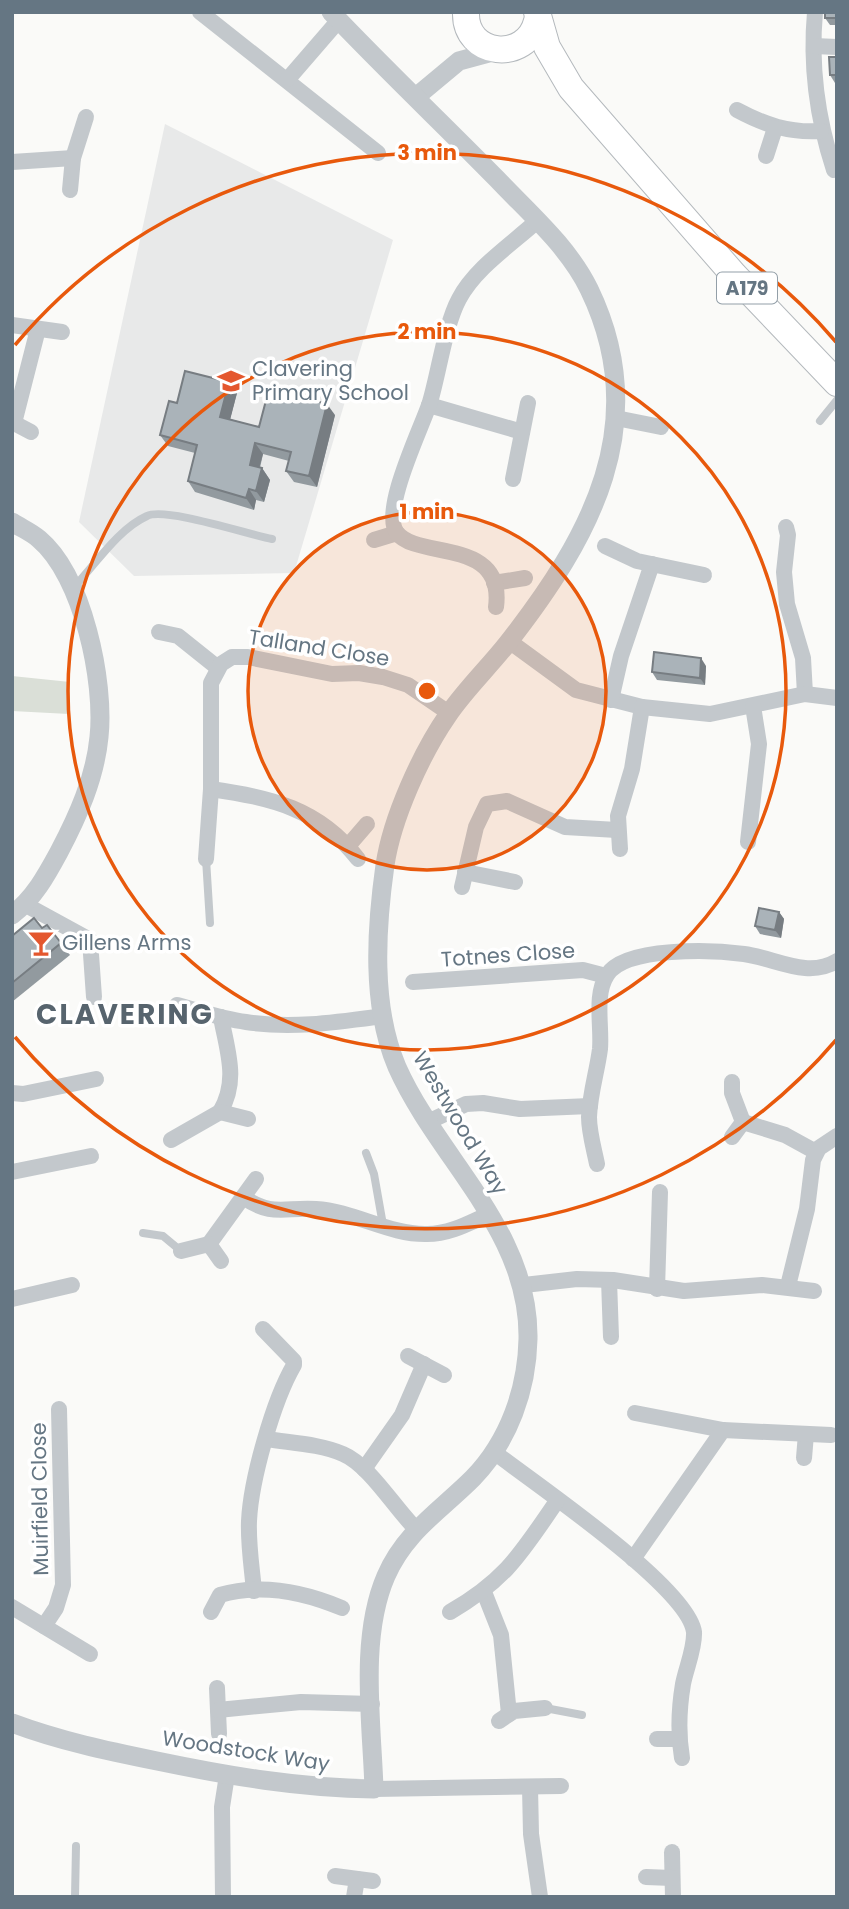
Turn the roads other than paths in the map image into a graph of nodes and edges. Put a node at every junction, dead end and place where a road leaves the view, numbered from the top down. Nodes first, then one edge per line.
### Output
1 (200, 12) edge
2 (816, 12) edge
3 (537, 15) edge
4 (335, 16) edge
5 (464, 20) edge
6 (814, 46) junction
7 (837, 47) edge
8 (501, 51) junction
9 (459, 61) junction
10 (288, 79) junction
11 (571, 88) junction
12 (417, 96) junction
13 (737, 110) dead end
14 (86, 117) dead end
15 (775, 128) junction
16 (821, 131) junction
17 (378, 153) dead end
18 (766, 156) dead end
19 (73, 158) junction
20 (12, 162) edge
21 (834, 170) dead end
22 (70, 190) dead end
23 (537, 220) junction
24 (12, 326) edge
25 (38, 328) junction
26 (62, 332) dead end
27 (837, 383) edge
28 (837, 400) edge
29 (528, 403) dead end
30 (429, 405) junction
31 (616, 418) junction
32 (820, 421) dead end
33 (13, 422) edge
34 (661, 427) dead end
35 (31, 432) dead end
36 (522, 432) junction
37 (513, 479) dead end
38 (12, 522) edge
39 (786, 527) dead end
40 (397, 533) junction
41 (272, 539) dead end
42 (374, 540) dead end
43 (605, 546) dead end
44 (652, 564) junction
45 (704, 575) dead end
46 (525, 578) dead end
47 (494, 583) junction
48 (74, 587) junction
49 (496, 607) dead end
50 (159, 632) dead end
51 (509, 641) junction
52 (219, 668) junction
53 (805, 694) junction
54 (837, 698) edge
55 (611, 699) junction
56 (642, 706) junction
57 (753, 706) junction
58 (449, 713) junction
59 (211, 789) junction
60 (367, 824) dead end
61 (617, 830) junction
62 (748, 842) dead end
63 (620, 849) dead end
64 (206, 859) joint
65 (515, 882) dead end
66 (19, 910) edge
67 (210, 923) dead end
68 (836, 962) edge
69 (606, 976) junction
70 (413, 982) dead end
71 (94, 997) dead end
72 (177, 1005) dead end
73 (383, 1016) junction
74 (221, 1017) junction
75 (96, 1079) dead end
76 (732, 1082) dead end
77 (12, 1093) edge
78 (590, 1106) junction
79 (220, 1112) junction
80 (248, 1119) dead end
81 (430, 1121) junction
82 (743, 1122) junction
83 (837, 1136) edge
84 (732, 1137) dead end
85 (172, 1140) dead end
86 (816, 1152) junction
87 (366, 1153) dead end
88 (91, 1156) dead end
89 (597, 1164) dead end
90 (12, 1172) edge
91 (256, 1179) dead end
92 (660, 1192) dead end
93 (243, 1197) junction
94 (489, 1214) junction
95 (383, 1225) junction
96 (143, 1233) dead end
97 (209, 1244) junction
98 (181, 1251) joint
99 (221, 1261) dead end
100 (609, 1280) junction
101 (524, 1285) junction
102 (72, 1286) dead end
103 (788, 1286) junction
104 (657, 1289) junction
105 (814, 1291) dead end
106 (12, 1299) edge
107 (263, 1329) dead end
108 (611, 1337) dead end
109 (408, 1356) dead end
110 (424, 1364) junction
111 (444, 1375) dead end
112 (60, 1409) dead end
113 (635, 1413) dead end
114 (723, 1430) junction
115 (806, 1434) junction
116 (831, 1435) dead end
117 (267, 1439) junction
118 (494, 1452) junction
119 (804, 1458) dead end
120 (364, 1469) junction
121 (557, 1501) junction
122 (415, 1528) junction
123 (633, 1559) junction
124 (254, 1591) junction
125 (484, 1592) junction
126 (12, 1607) edge
127 (342, 1608) dead end
128 (211, 1612) dead end
129 (450, 1612) dead end
130 (44, 1626) junction
131 (90, 1654) dead end
132 (216, 1688) dead end
133 (372, 1704) junction
134 (545, 1708) joint
135 (218, 1710) junction
136 (582, 1715) dead end
137 (12, 1723) edge
138 (219, 1734) dead end
139 (657, 1739) dead end
140 (678, 1740) junction
141 (682, 1758) dead end
142 (227, 1776) junction
143 (561, 1786) dead end
144 (530, 1787) junction
145 (374, 1789) junction
146 (76, 1846) dead end
147 (672, 1852) dead end
148 (335, 1877) dead end
149 (646, 1877) dead end
150 (673, 1878) junction
151 (75, 1897) edge
152 (223, 1897) edge
153 (355, 1897) edge
154 (540, 1897) edge
155 (673, 1897) edge

1 - 10 street
2 - 6 street
3 - 8 highway
3 - 11 highway, A179
4 - 10 street
4 - 12 street, Westwood Way
5 - 8 highway
5 - 9 street
6 - 7 street
6 - 16 street
8 - 9 street
8 - 11 highway, A179
9 - 12 street
10 - 17 street
11 - 27 highway, A179
12 - 23 street, Westwood Way
13 - 15 street
14 - 19 street
15 - 16 street
15 - 18 street
16 - 21 street
19 - 20 street
19 - 22 street
23 - 30 street
23 - 31 street, Westwood Way
24 - 25 street
25 - 26 street
25 - 33 street
28 - 32 lane
29 - 36 street
30 - 36 street
30 - 40 street
31 - 34 street
31 - 51 street, Westwood Way
33 - 35 street
36 - 37 street
38 - 48 street
39 - 53 street
40 - 42 street
40 - 47 street
41 - 48 lane
43 - 44 street
44 - 45 street
44 - 55 street
46 - 47 street
47 - 49 street
48 - 66 street
50 - 52 street
51 - 55 street
51 - 58 street, Westwood Way
52 - 58 street, Talland Close
52 - 59 street
53 - 54 street
53 - 57 street
55 - 56 street
56 - 57 street
56 - 61 street
57 - 62 street
58 - 73 street, Westwood Way
59 - 60 street
59 - 64 street
61 - 63 street
61 - 65 street
64 - 67 lane
66 - 71 street
68 - 69 street
69 - 70 street, Totnes Close
69 - 78 street
72 - 74 street
73 - 74 street
73 - 81 street, Westwood Way
74 - 79 street
75 - 77 street
76 - 82 street
78 - 81 street
78 - 89 street
79 - 80 street
79 - 85 street
81 - 94 street, Westwood Way
82 - 84 street
82 - 86 street
83 - 86 street
86 - 103 street
87 - 95 lane
88 - 90 street
91 - 93 street
92 - 104 street
93 - 95 street
93 - 97 street
94 - 95 street
94 - 101 street, Westwood Way
96 - 98 lane
97 - 98 street
97 - 99 street
100 - 101 street
100 - 104 street
100 - 108 street
101 - 118 street, Westwood Way
102 - 106 street
103 - 104 street
103 - 105 street
107 - 117 street
109 - 110 street
110 - 111 street
110 - 120 street
112 - 130 street, Muirfield Close
113 - 114 street
114 - 115 street
114 - 123 street
115 - 116 street
115 - 119 street
117 - 120 street
117 - 124 street
118 - 121 street
118 - 122 street, Westwood Way
120 - 122 street
121 - 123 street
121 - 125 street
122 - 133 street, Westwood Way
123 - 140 street
124 - 127 street
124 - 128 street
125 - 129 street
125 - 134 street
126 - 130 street
130 - 131 street
132 - 135 street
133 - 135 street
133 - 145 street, Westwood Way
134 - 136 lane
135 - 138 street
137 - 142 street, Woodstock Way
139 - 140 street
140 - 141 street
142 - 145 street, Woodstock Way
142 - 152 street
143 - 144 street, Woodstock Way
144 - 145 street, Woodstock Way
144 - 154 street
146 - 151 lane
147 - 150 street
148 - 153 street
149 - 150 street
150 - 155 street

